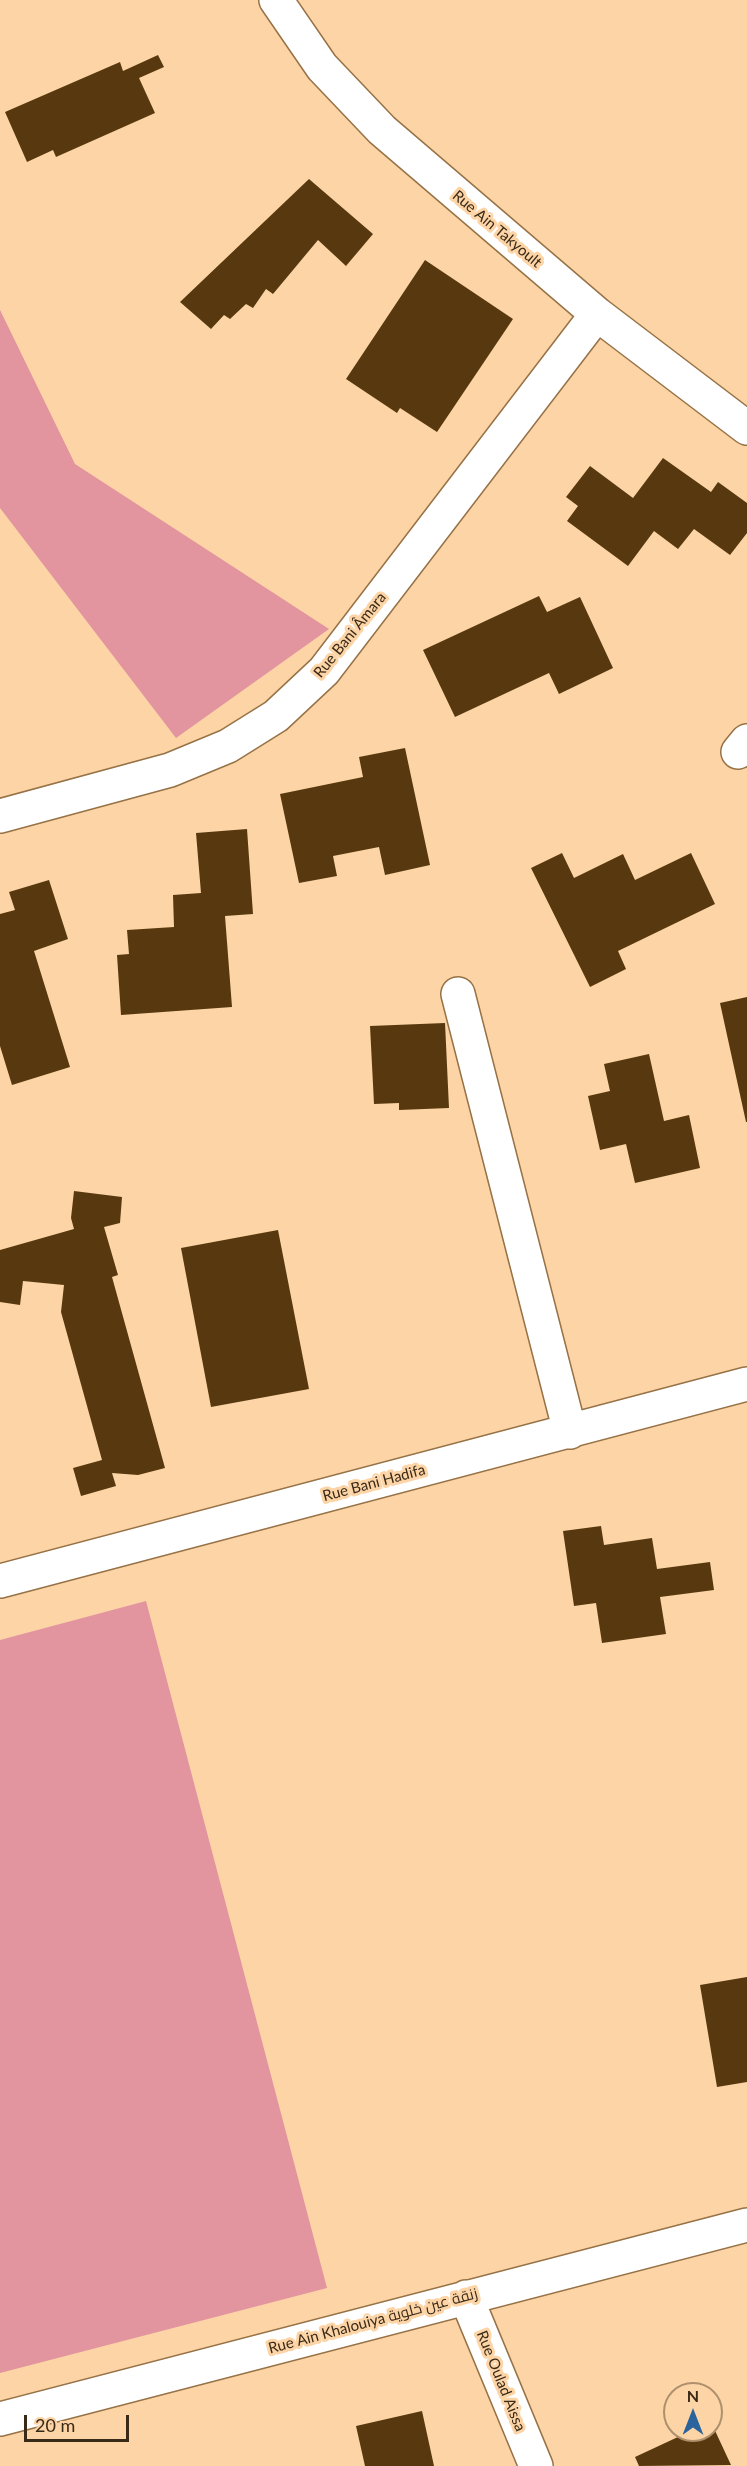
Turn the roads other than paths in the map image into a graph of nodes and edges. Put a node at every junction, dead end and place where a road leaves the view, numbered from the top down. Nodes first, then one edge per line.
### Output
1 (276, 0) edge
2 (597, 314) junction
3 (747, 428) edge
4 (0, 816) edge
5 (458, 994) dead end
6 (747, 1384) edge
7 (570, 1432) junction
8 (0, 1581) edge
9 (747, 2225) edge
10 (466, 2297) junction
11 (0, 2419) edge
12 (536, 2466) edge

1 - 2 street, Rue Ain Takyoult
2 - 3 street, Rue Ain Takyoult
2 - 4 street, Rue Bani Âmara
5 - 7 street
6 - 7 street, Rue Bani Hadifa
7 - 8 street, Rue Bani Hadifa
9 - 10 street, Rue Ain Khalouiya زنقة عين خلوية
10 - 11 street, Rue Ain Khalouiya زنقة عين خلوية
10 - 12 street, Rue Oulad Aissa

